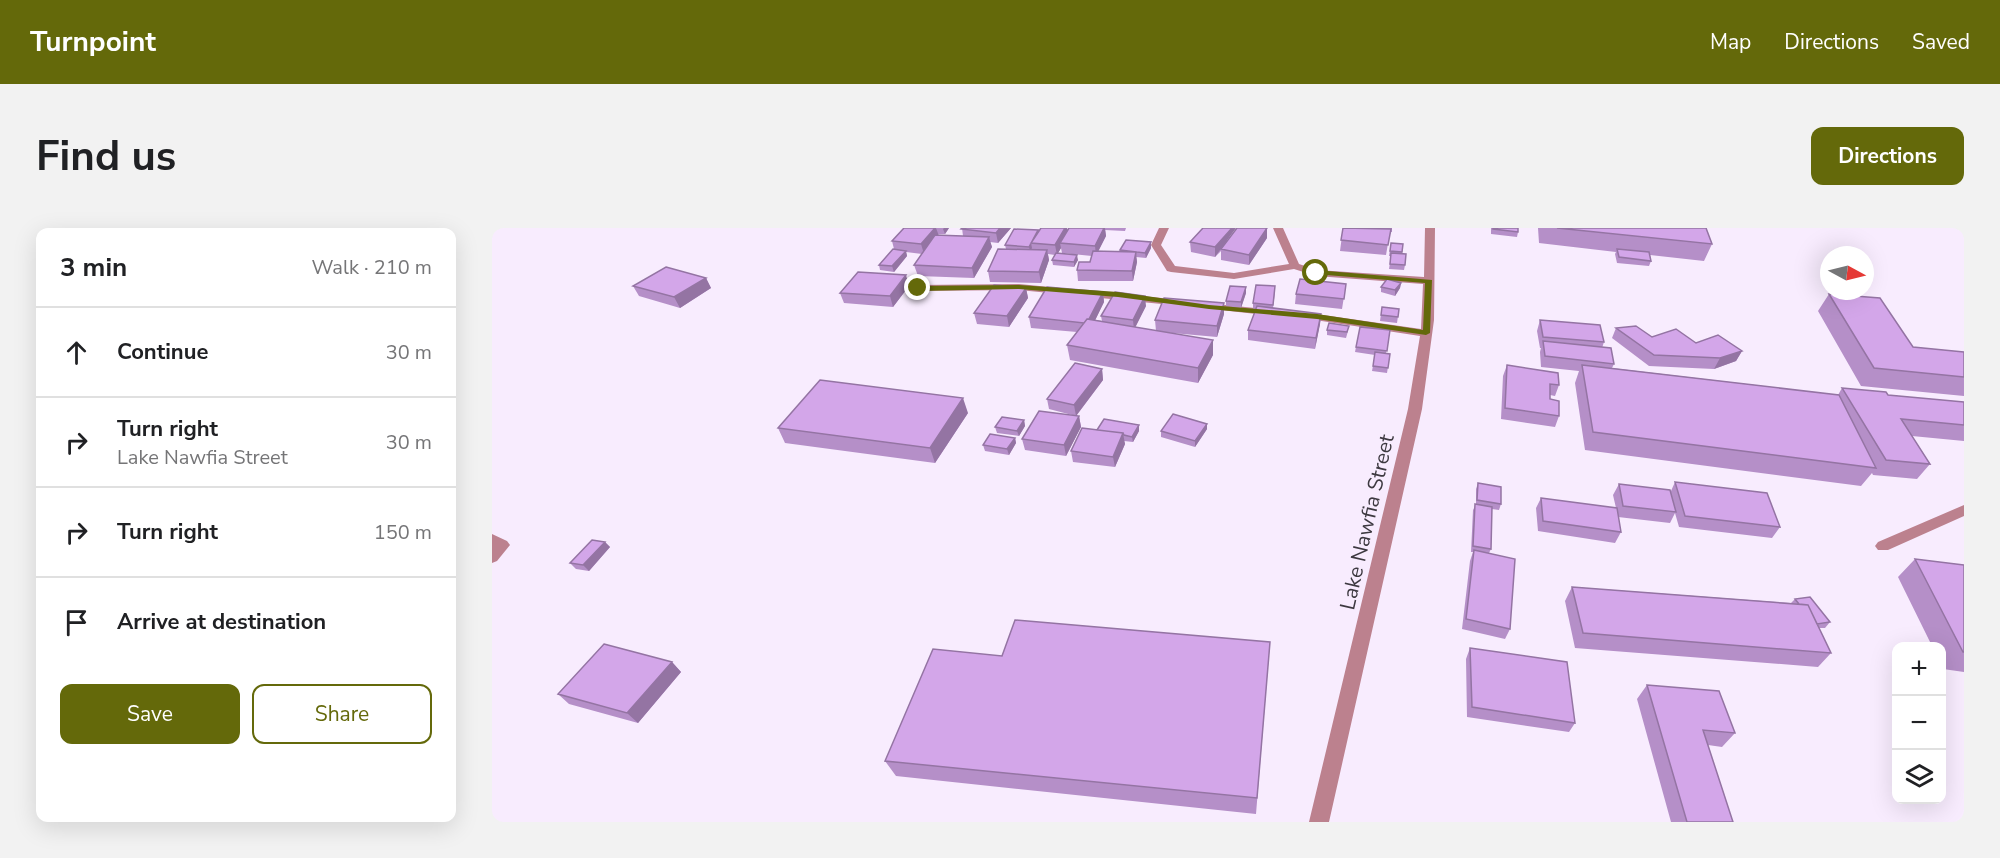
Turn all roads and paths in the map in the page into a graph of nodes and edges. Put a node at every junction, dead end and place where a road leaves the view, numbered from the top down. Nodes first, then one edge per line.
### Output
1 (1164, 228) edge
2 (1278, 228) edge
3 (1430, 228) edge
4 (1295, 266) junction
5 (1429, 281) junction
6 (918, 288) dead end
7 (1426, 333) junction
8 (1964, 510) edge
9 (492, 540) edge
10 (1883, 546) dead end
11 (492, 557) edge
12 (1319, 822) edge

1 - 4 street
2 - 4 street
3 - 5 street, Lake Nawfia Street
4 - 5 street
5 - 7 street, Lake Nawfia Street
6 - 7 street
7 - 12 street, Lake Nawfia Street
8 - 10 street
9 - 11 street

